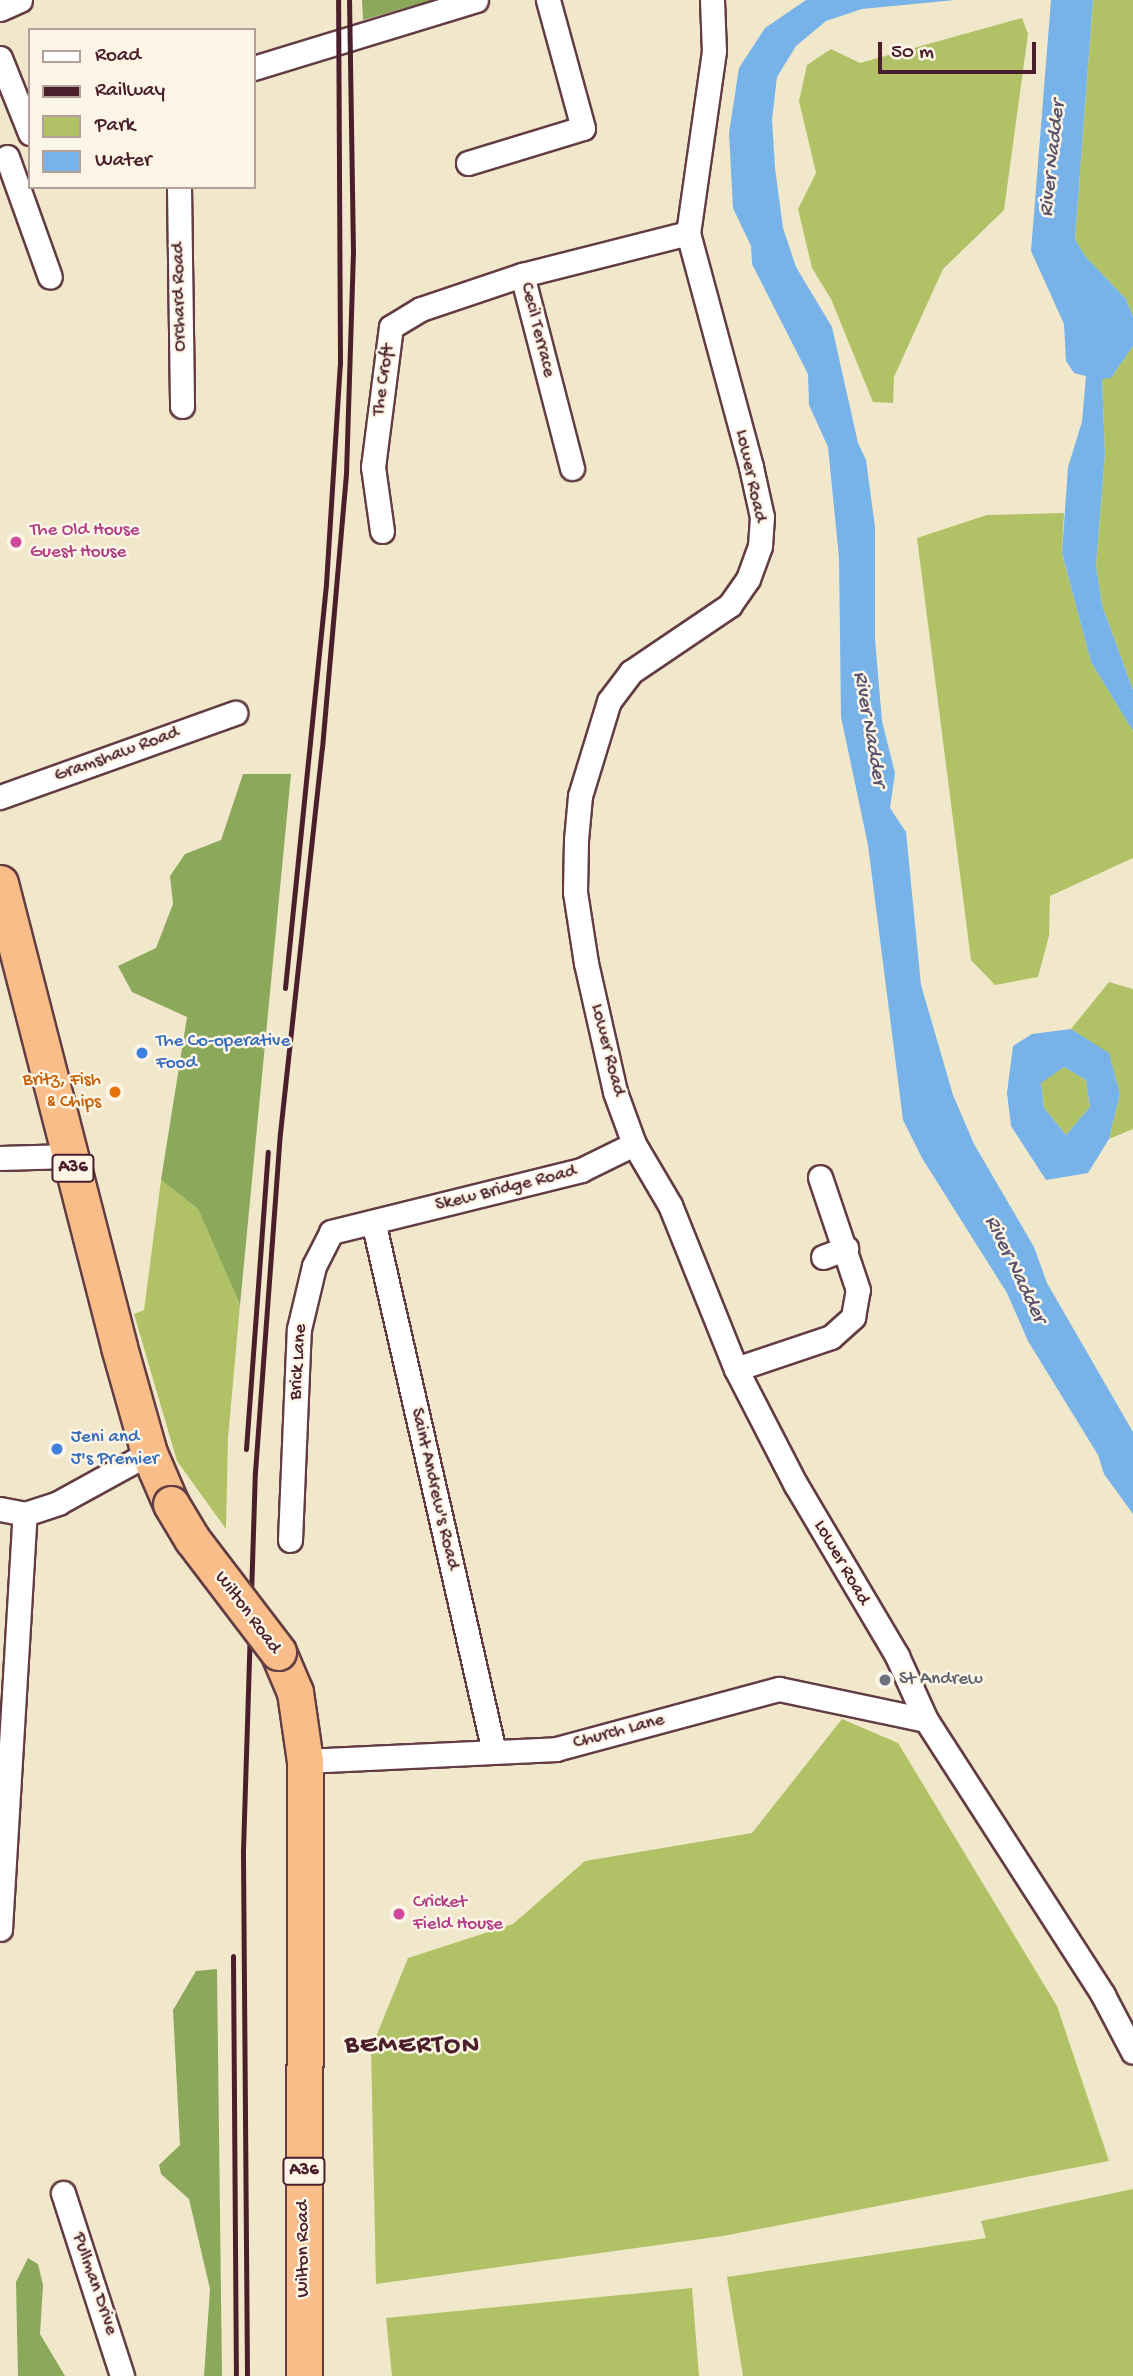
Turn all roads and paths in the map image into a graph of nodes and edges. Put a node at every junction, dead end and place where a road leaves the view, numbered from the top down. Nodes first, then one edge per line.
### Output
1 (20, 0) edge
2 (476, 0) edge
3 (548, 0) edge
4 (712, 0) edge
5 (0, 9) edge
6 (0, 58) edge
7 (256, 67) edge
8 (28, 128) edge
9 (28, 149) edge
10 (4, 159) edge
11 (468, 163) dead end
12 (179, 189) edge
13 (688, 233) junction
14 (522, 275) junction
15 (50, 277) dead end
16 (182, 406) dead end
17 (572, 468) dead end
18 (382, 531) dead end
19 (235, 713) dead end
20 (0, 797) edge
21 (0, 883) edge
22 (634, 1144) junction
23 (70, 1156) junction
24 (0, 1158) edge
25 (820, 1177) dead end
26 (374, 1225) junction
27 (846, 1248) junction
28 (823, 1257) dead end
29 (736, 1369) junction
30 (149, 1452) junction
31 (0, 1509) edge
32 (25, 1514) junction
33 (290, 1540) dead end
34 (926, 1720) junction
35 (494, 1752) junction
36 (305, 1761) junction
37 (0, 1929) edge
38 (1133, 2052) edge
39 (63, 2193) dead end
40 (122, 2376) edge
41 (304, 2376) edge

1 - 5 street
2 - 7 street
3 - 11 street
4 - 13 street, Lower Road
6 - 8 street
9 - 10 street
10 - 15 street
12 - 16 street, Orchard Road
13 - 14 street, Cecil Terrace
13 - 22 street, Lower Road
14 - 17 street, Cecil Terrace
14 - 18 street, The Croft
19 - 20 street, Gramshaw Road
21 - 23 highway, Wilton Road / A36
22 - 26 street, Skew Bridge Road
22 - 29 street, Lower Road
23 - 24 street
23 - 30 highway, Wilton Road / A36
25 - 27 street
26 - 33 street, Brick Lane
26 - 35 street, Saint Andrew's Road
27 - 28 street
27 - 29 street
29 - 34 street, Lower Road
30 - 32 street
30 - 36 highway, Wilton Road / A36, bridge
31 - 32 street
32 - 37 street
34 - 35 street, Church Lane
34 - 38 street, Lower Road
35 - 36 street, Church Lane
36 - 41 highway, Wilton Road / A36
39 - 40 street, Pullman Drive

